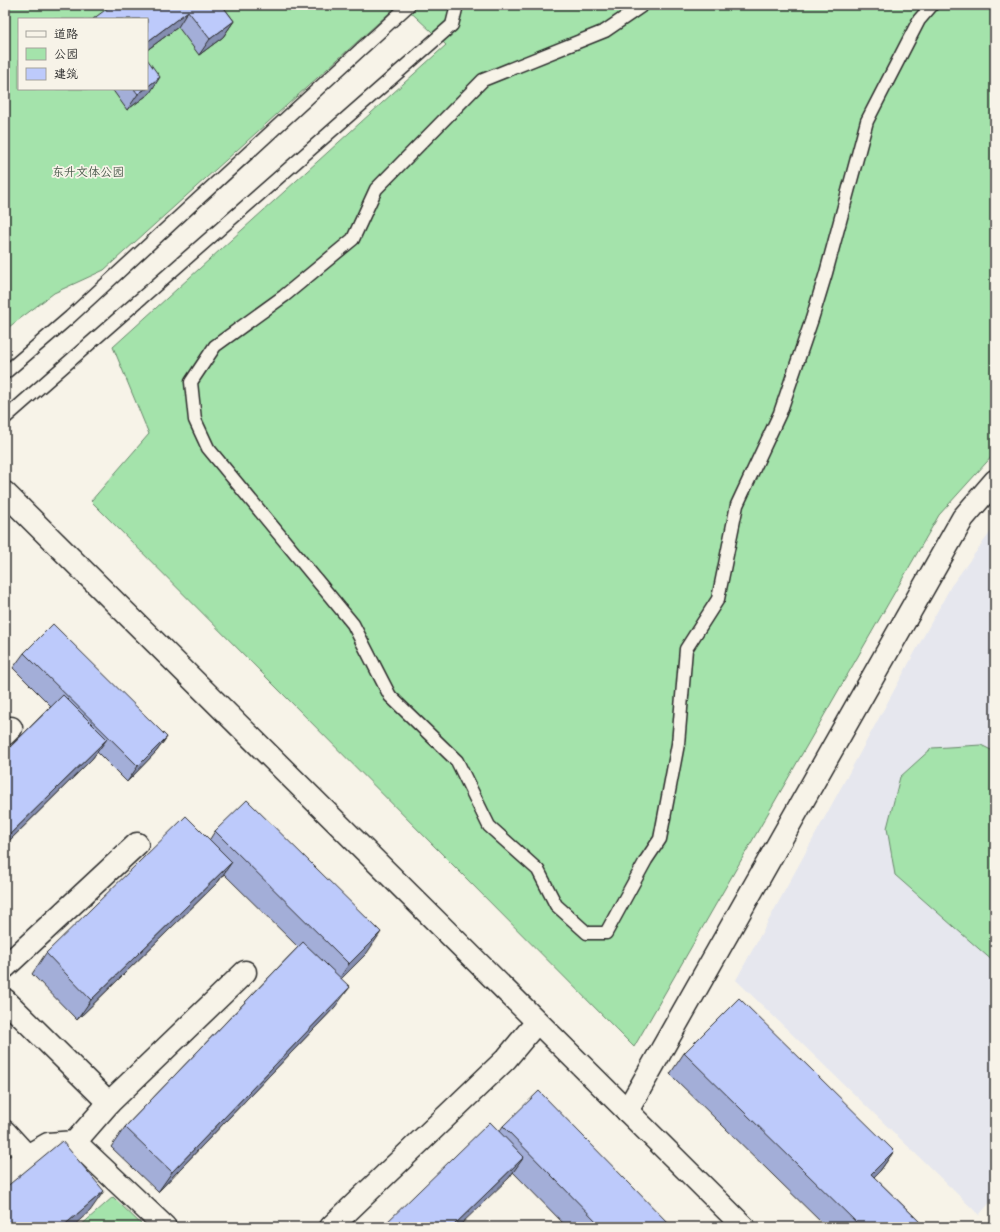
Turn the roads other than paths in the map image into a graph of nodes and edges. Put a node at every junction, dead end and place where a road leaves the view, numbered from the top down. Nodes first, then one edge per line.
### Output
1 (409, 5) edge
2 (457, 5) edge
3 (642, 5) edge
4 (932, 5) edge
5 (5, 373) edge
6 (5, 418) edge
7 (995, 481) edge
8 (5, 493) edge
9 (138, 844) dead end
10 (5, 967) edge
11 (245, 972) dead end
12 (5, 1000) edge
13 (537, 1022) junction
14 (110, 1103) junction
15 (626, 1111) junction
16 (5, 1132) edge
17 (75, 1142) junction
18 (27, 1156) junction
19 (5, 1175) edge
20 (165, 1227) edge
21 (331, 1227) edge
22 (744, 1227) edge

1 - 5 lane
2 - 6 lane
3 - 4 lane
7 - 15 street
8 - 13 street
9 - 10 street
11 - 14 street
12 - 14 street
13 - 15 street
13 - 21 street
14 - 17 street
15 - 22 street
16 - 18 street
17 - 18 street
17 - 20 street
18 - 19 street

